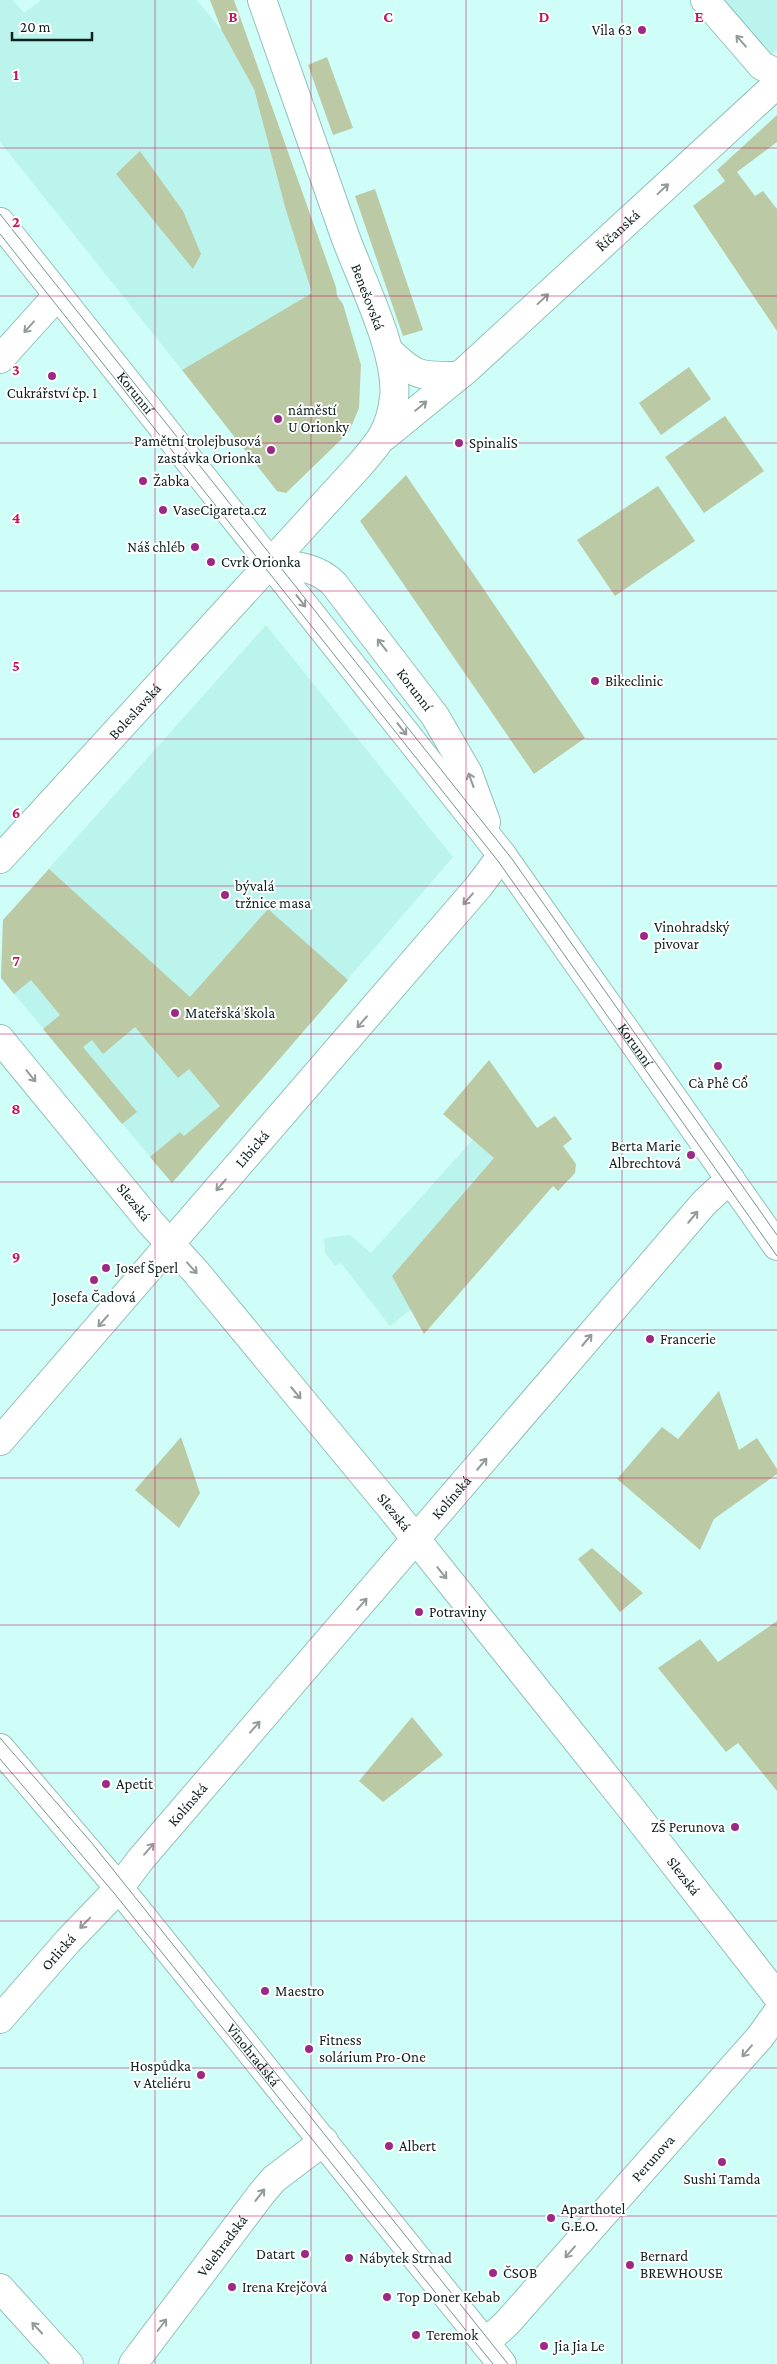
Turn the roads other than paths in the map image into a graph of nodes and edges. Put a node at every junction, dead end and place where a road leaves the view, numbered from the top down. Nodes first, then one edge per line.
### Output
1 (262, 0) edge
2 (705, 0) edge
3 (777, 73) edge
4 (777, 84) edge
5 (0, 222) edge
6 (57, 296) junction
7 (389, 351) junction
8 (0, 358) edge
9 (458, 376) junction
10 (384, 437) junction
11 (270, 563) junction
12 (497, 849) junction
13 (0, 860) edge
14 (0, 1039) edge
15 (730, 1179) junction
16 (170, 1244) junction
17 (777, 1246) edge
18 (0, 1441) edge
19 (416, 1541) junction
20 (0, 1748) edge
21 (119, 1888) junction
22 (777, 1996) edge
23 (777, 2013) edge
24 (0, 2019) edge
25 (324, 2141) junction
26 (0, 2288) edge
27 (493, 2354) edge
28 (70, 2364) edge
29 (133, 2364) edge

1 - 7 street, Benešovská
3 -> 2 street
9 -> 4 street, Říčanská
5 - 6 street, Korunní
6 -> 8 street
6 - 11 street, Korunní
7 - 9 street
7 - 10 street, Benešovská
10 -> 9 street, Říčanská
10 - 11 street, Benešovská
11 -> 12 street, Korunní
12 -> 11 street, Korunní
11 - 13 street, Boleslavská
12 - 15 street, Korunní
12 -> 16 street, Libická
14 -> 16 street, Slezská
15 - 17 street, Korunní
19 -> 15 street, Kolínská
16 -> 18 street, Libická
16 -> 19 street, Slezská
21 -> 19 street, Kolínská
19 -> 22 street, Slezská
20 - 21 street, Vinohradská
21 -> 24 street, Orlická
21 - 25 street, Vinohradská
23 -> 27 street, Perunova
25 - 27 street, Vinohradská
29 -> 25 street, Velehradská
28 -> 26 street

